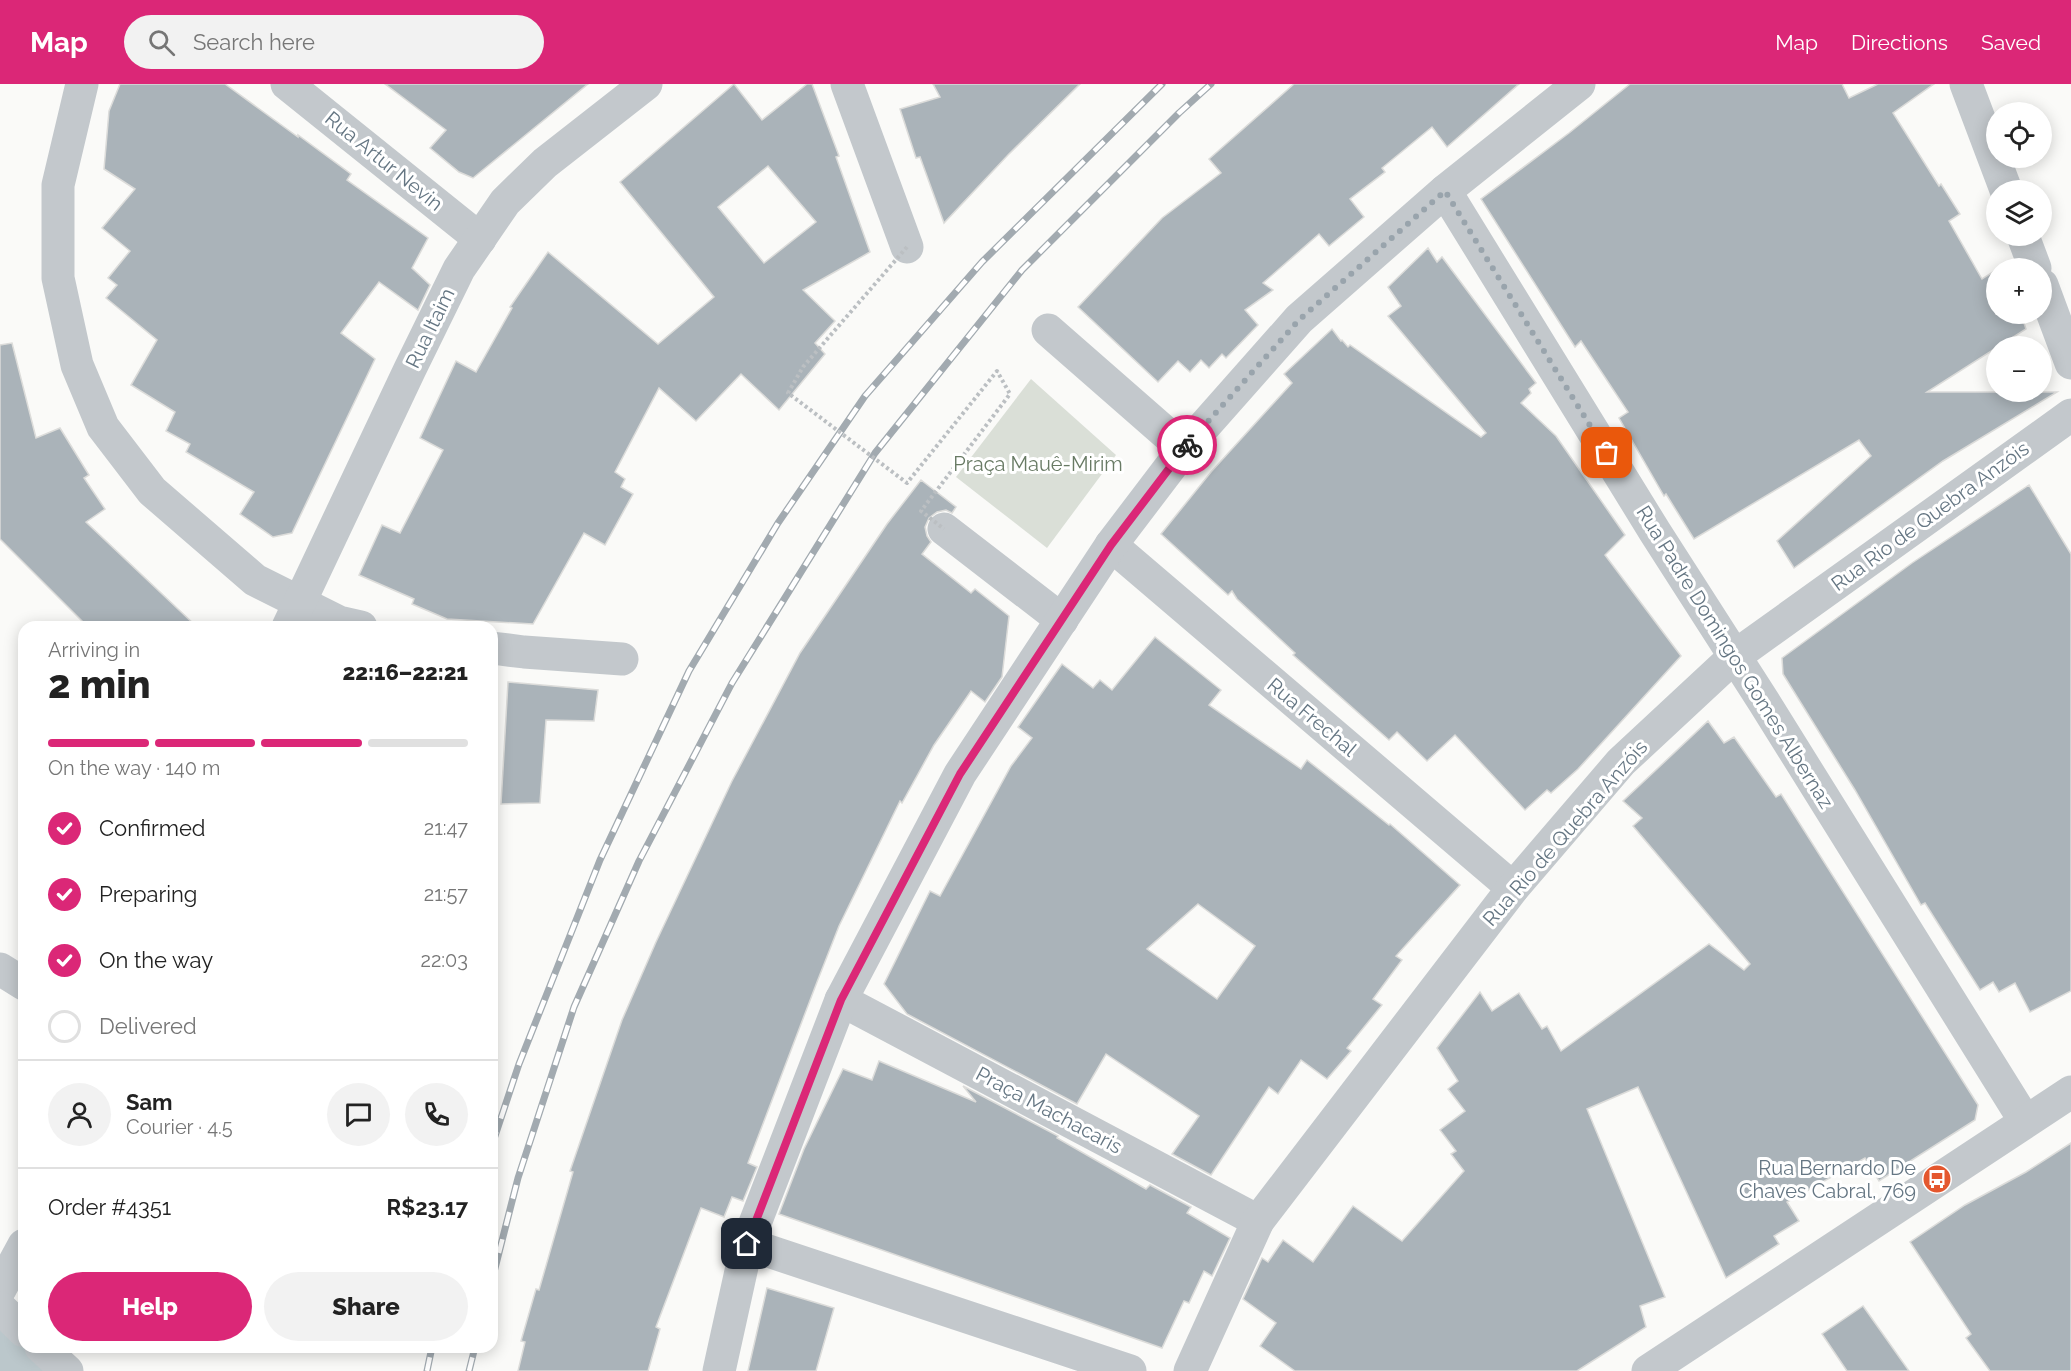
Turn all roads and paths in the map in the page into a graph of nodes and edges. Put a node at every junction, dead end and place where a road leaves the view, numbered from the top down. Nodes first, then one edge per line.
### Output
1 (82, 84) edge
2 (287, 84) edge
3 (646, 84) edge
4 (847, 84) edge
5 (1579, 84) edge
6 (1966, 84) edge
7 (2002, 180) edge
8 (1445, 191) junction
9 (480, 238) junction
10 (907, 247) joint
11 (2052, 312) edge
12 (1048, 330) dead end
13 (2071, 363) edge
14 (2071, 415) edge
15 (1184, 449) junction
16 (944, 529) joint
17 (1111, 545) junction
18 (294, 615) edge
19 (1062, 620) junction
20 (333, 621) edge
21 (498, 649) edge
22 (1735, 656) junction
23 (622, 658) dead end
24 (1514, 888) junction
25 (0, 969) edge
26 (18, 980) edge
27 (841, 1000) junction
28 (2071, 1092) edge
29 (2025, 1121) junction
30 (1257, 1221) junction
31 (747, 1244) junction
32 (18, 1256) edge
33 (0, 1289) edge
34 (0, 1308) edge
35 (18, 1325) edge
36 (48, 1353) edge
37 (67, 1371) edge
38 (719, 1371) edge
39 (1130, 1371) edge
40 (1190, 1371) edge
41 (1648, 1371) edge

1 - 18 street
2 - 9 street, Rua Artur Nevin
3 - 9 street, Rua Itaim
4 - 10 street
5 - 8 street
6 - 7 street
8 - 15 street
8 - 22 street, Rua Padre Domingos Gomes Albernaz
9 - 18 street, Rua Itaim
10 - 16 path, bridge
11 - 13 street
12 - 15 street
14 - 22 street, Rua Rio de Quebra Anzóis
15 - 17 street
16 - 19 street
17 - 19 street
17 - 24 street, Rua Frechal
18 - 20 street
19 - 27 street
21 - 23 street
22 - 24 street, Rua Rio de Quebra Anzóis
22 - 29 street, Rua Padre Domingos Gomes Albernaz
24 - 30 street, Rua Rio de Quebra Anzóis
25 - 26 street
27 - 30 street, Praça Machacaris
27 - 31 street
28 - 29 street
29 - 41 street
30 - 40 street, Rua Rio de Quebra Anzóis
31 - 38 street
31 - 39 street
32 - 33 street
34 - 35 street
36 - 37 street

